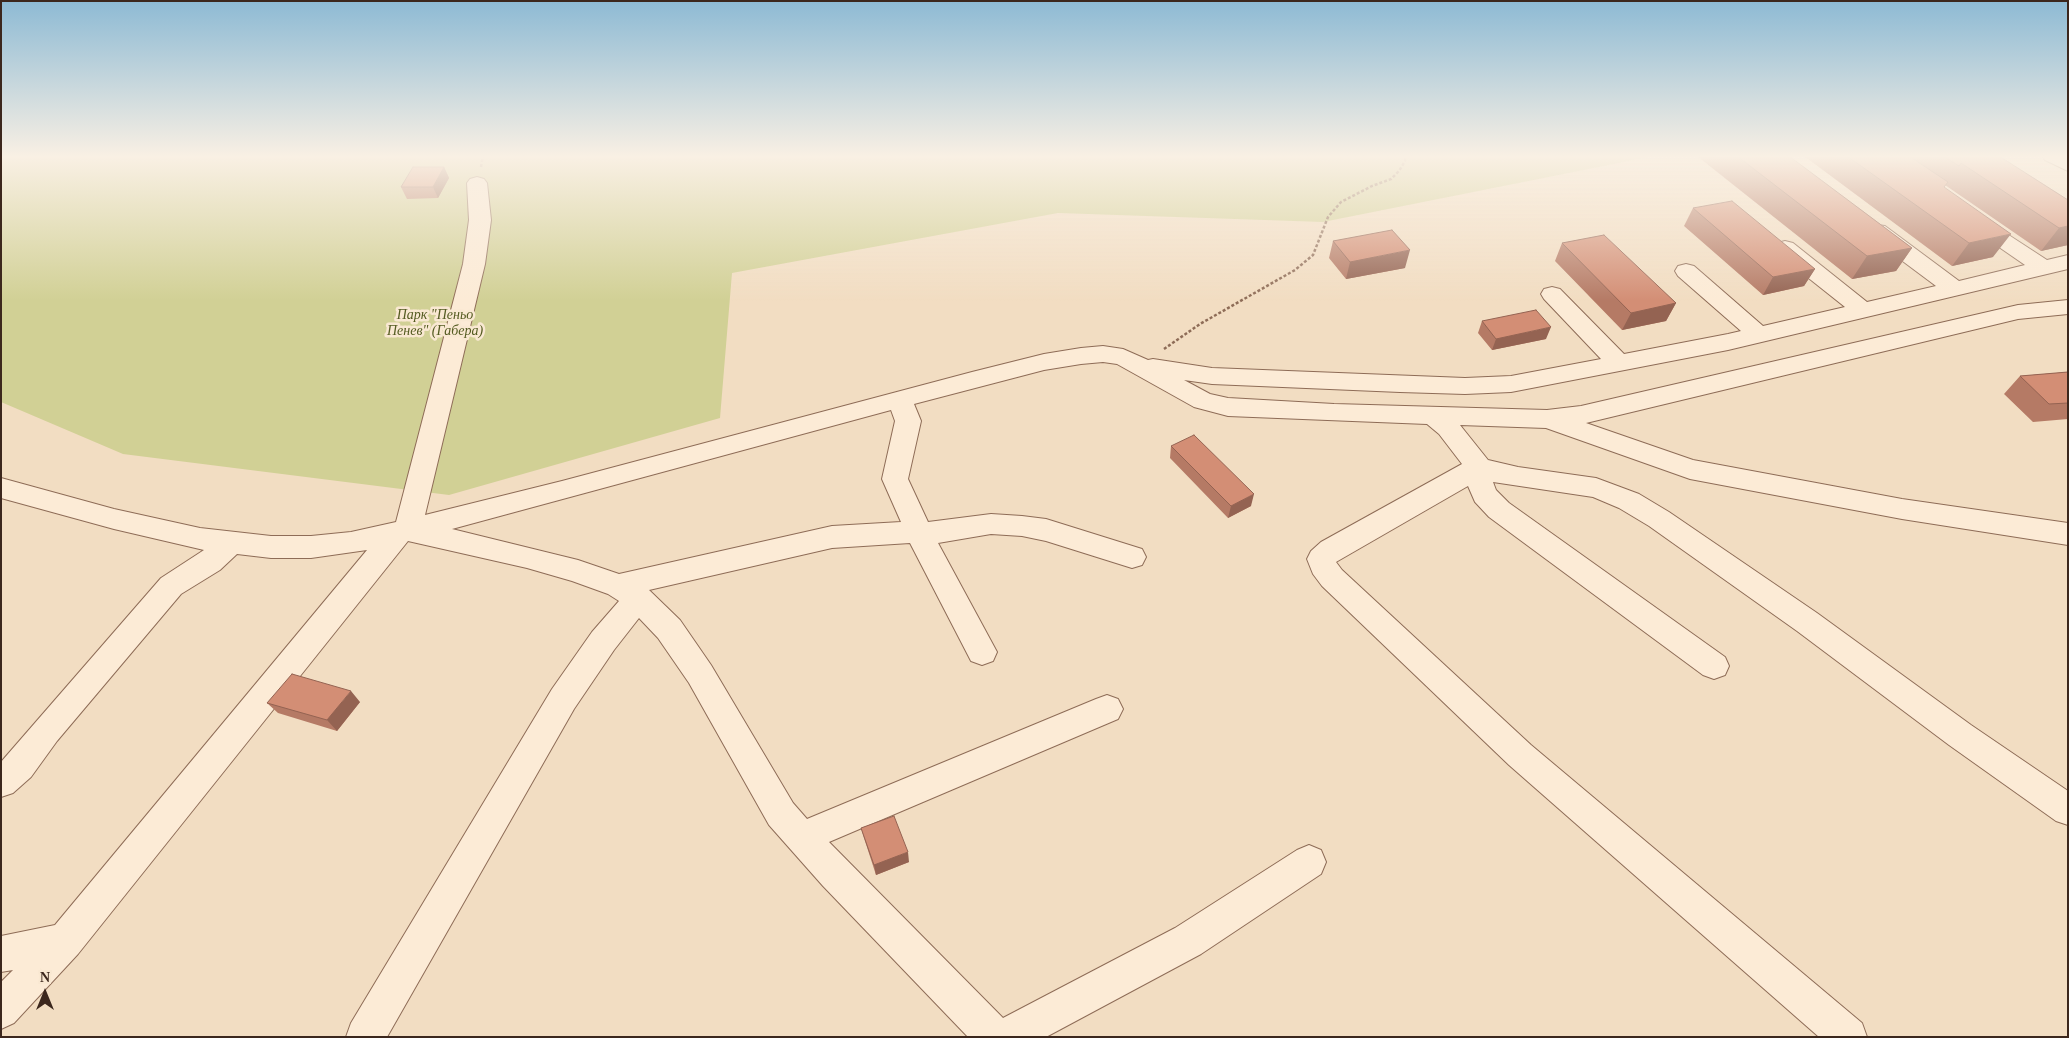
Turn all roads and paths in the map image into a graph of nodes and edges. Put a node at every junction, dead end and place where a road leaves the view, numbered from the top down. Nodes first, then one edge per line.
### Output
1 (479, 204) edge
2 (1339, 204) edge
3 (1960, 212) edge
4 (1861, 219) edge
5 (1765, 233) edge
6 (2068, 262) edge
7 (2043, 268) junction
8 (1686, 271) dead end
9 (1955, 289) junction
10 (1552, 294) dead end
11 (2067, 307) edge
12 (1864, 310) junction
13 (1759, 335) junction
14 (1619, 363) junction
15 (1142, 366) junction
16 (900, 400) junction
17 (1434, 416) junction
18 (1547, 419) junction
19 (1479, 467) junction
20 (1, 488) edge
21 (403, 531) junction
22 (922, 534) junction
23 (2068, 534) edge
24 (230, 544) junction
25 (1132, 557) dead end
26 (628, 592) junction
27 (982, 652) dead end
28 (1714, 666) dead end
29 (1107, 709) dead end
30 (1, 782) edge
31 (2068, 810) edge
32 (803, 837) junction
33 (1309, 862) dead end
34 (65, 941) junction
35 (1, 954) edge
36 (1, 1010) edge
37 (365, 1037) edge
38 (995, 1037) edge
39 (1007, 1037) edge
40 (1848, 1037) edge

1 - 21 street
2 - 15 path
3 - 7 street
4 - 9 street
5 - 12 street
6 - 7 street
7 - 9 street
8 - 13 street
9 - 12 street
10 - 14 street
11 - 18 street
12 - 13 street
13 - 14 street
14 - 15 street
15 - 16 street
15 - 17 street
16 - 21 street
16 - 22 street
17 - 18 street
17 - 19 street
18 - 23 street
19 - 28 street
19 - 31 street
19 - 40 street
20 - 24 street
21 - 24 street
21 - 26 street
21 - 34 street
22 - 25 street
22 - 26 street
22 - 27 street
24 - 30 street
26 - 32 street
26 - 37 street
29 - 32 street
32 - 38 street
33 - 39 street
34 - 35 street
34 - 36 street

